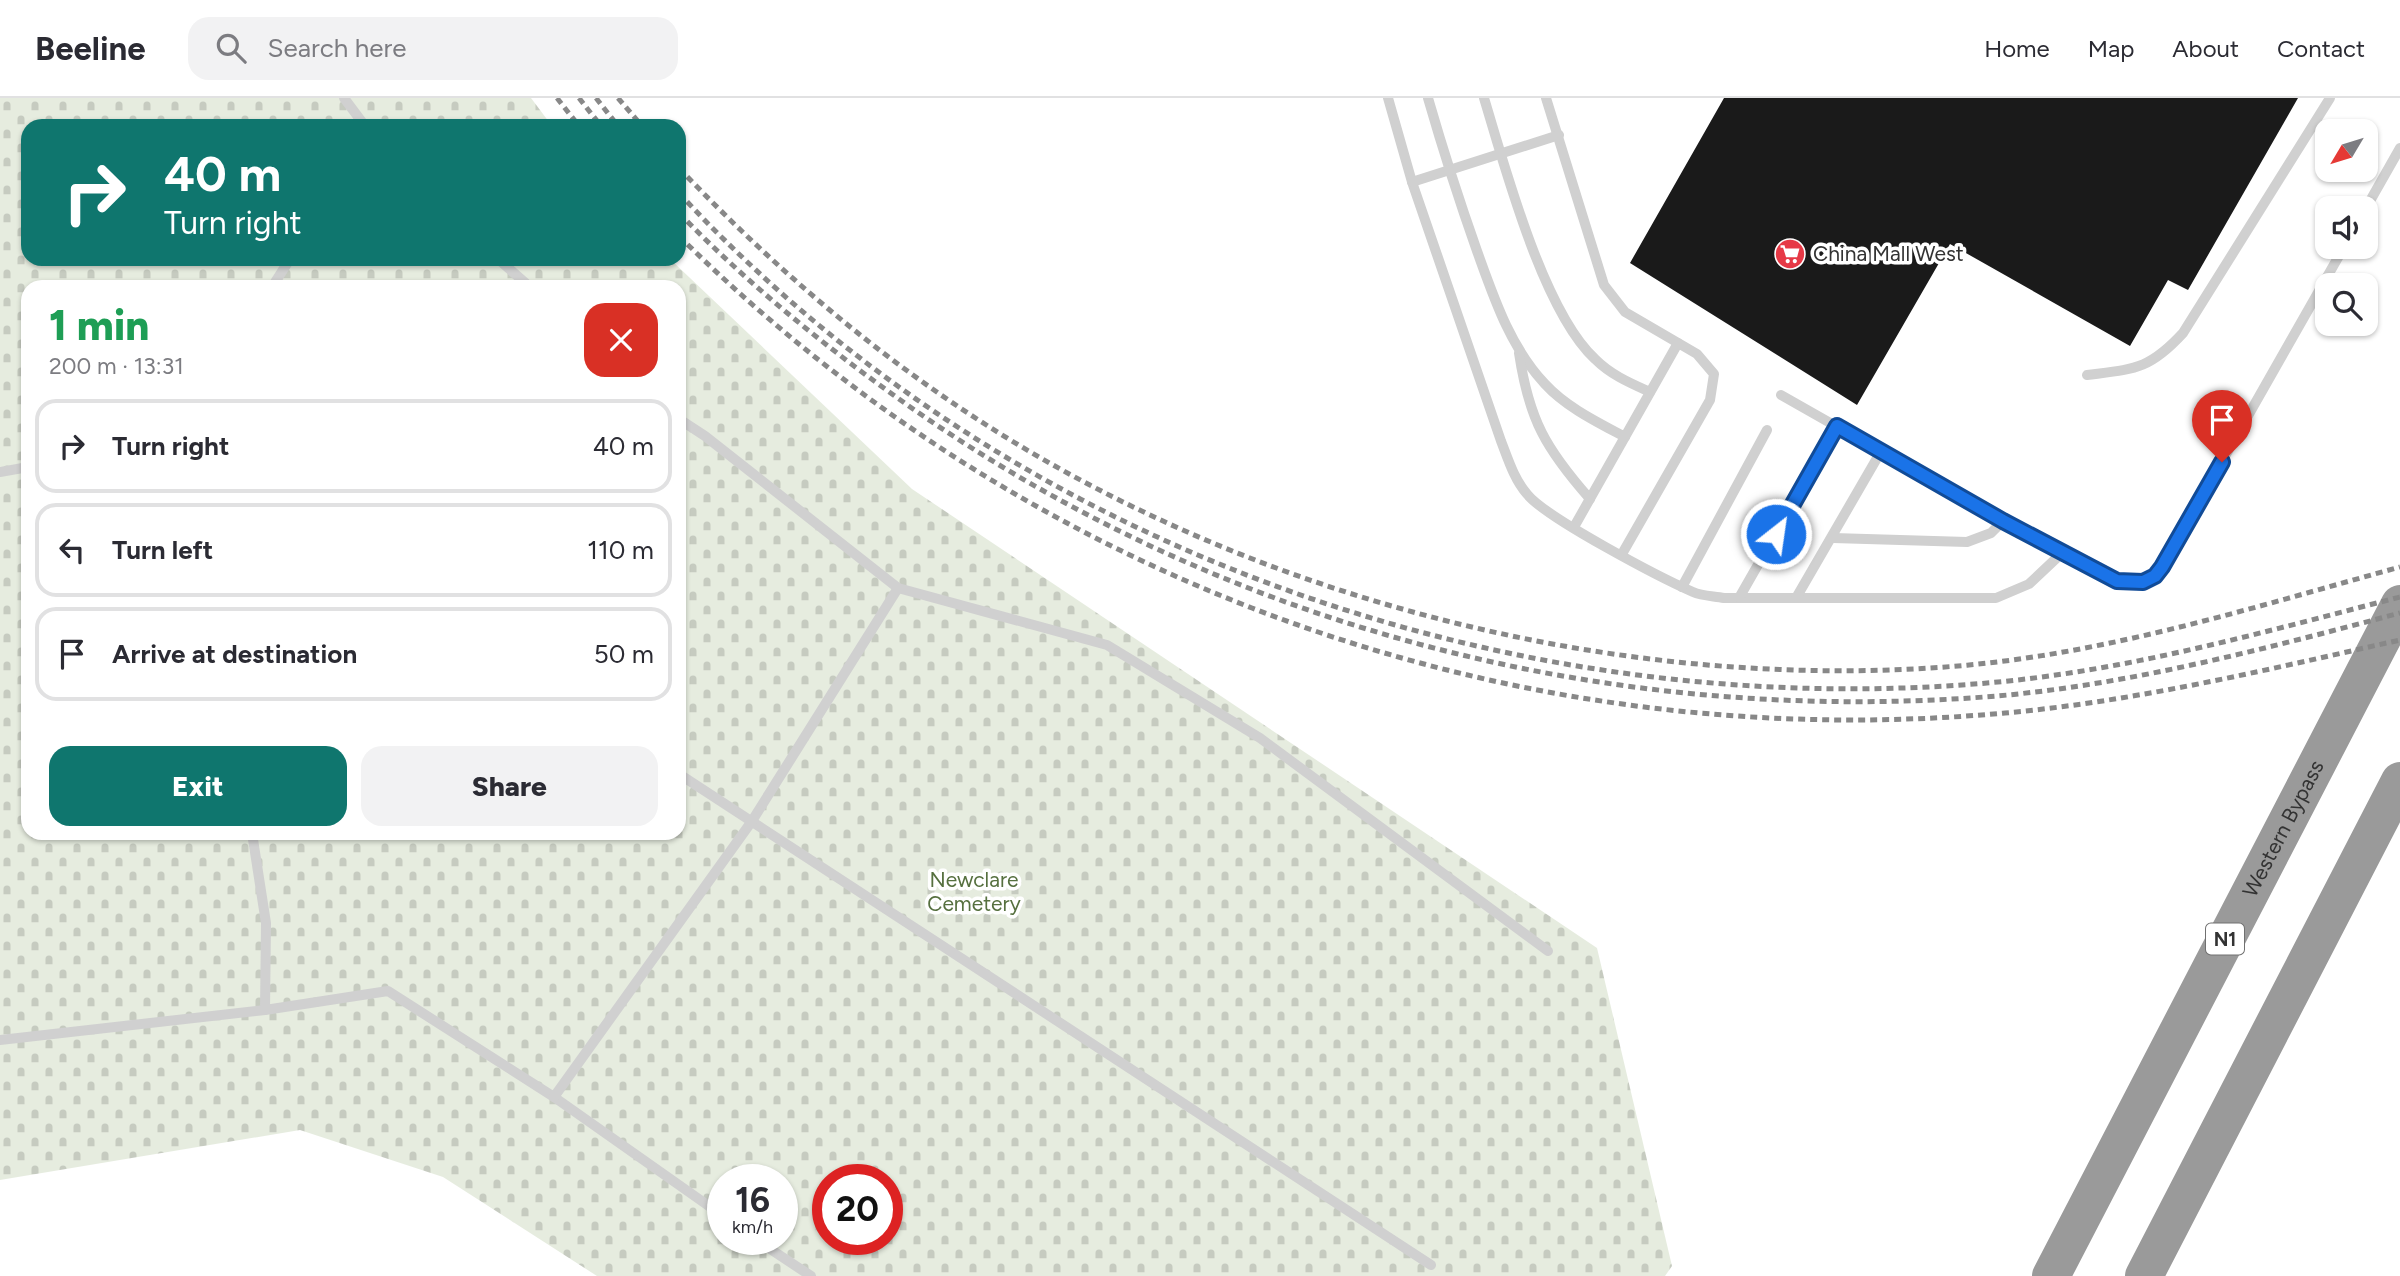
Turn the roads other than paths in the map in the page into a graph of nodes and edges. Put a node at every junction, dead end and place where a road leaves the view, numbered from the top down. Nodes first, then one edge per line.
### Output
1 (344, 98) edge
2 (1388, 98) edge
3 (1428, 98) edge
4 (1484, 98) edge
5 (1546, 98) edge
6 (2330, 98) edge
7 (360, 119) edge
8 (1559, 135) junction
9 (2400, 148) edge
10 (1501, 154) junction
11 (1448, 170) junction
12 (1412, 182) junction
13 (2373, 196) edge
14 (2337, 259) edge
15 (506, 266) edge
16 (522, 280) edge
17 (1678, 343) junction
18 (1519, 350) junction
19 (2087, 375) dead end
20 (1650, 391) junction
21 (1781, 395) dead end
22 (686, 424) edge
23 (1837, 426) junction
24 (1767, 430) dead end
25 (1625, 437) junction
26 (1880, 453) junction
27 (21, 468) edge
28 (0, 472) edge
29 (1590, 499) junction
30 (2003, 521) junction
31 (1574, 527) junction
32 (1833, 538) junction
33 (2063, 552) junction
34 (1622, 554) junction
35 (1682, 587) junction
36 (898, 588) junction
37 (1739, 598) junction
38 (1796, 598) junction
39 (2400, 604) edge
40 (686, 779) edge
41 (2400, 781) edge
42 (752, 821) junction
43 (253, 840) edge
44 (1548, 951) dead end
45 (265, 1010) junction
46 (0, 1040) edge
47 (554, 1097) junction
48 (707, 1205) edge
49 (779, 1255) edge
50 (1431, 1265) dead end
51 (811, 1276) edge
52 (2051, 1276) edge
53 (2144, 1276) edge

1 - 7 lane
2 - 12 lane
3 - 11 lane
4 - 10 lane
5 - 8 lane
6 - 19 lane
8 - 10 lane
8 - 17 lane
9 - 13 lane
10 - 11 lane
10 - 20 lane
11 - 12 lane
11 - 18 lane
12 - 31 lane
14 - 33 lane
15 - 16 lane
17 - 20 lane
17 - 34 lane
18 - 25 lane
18 - 29 lane
20 - 25 lane
21 - 23 lane
22 - 36 lane
23 - 26 lane
23 - 37 lane
24 - 35 lane
25 - 29 lane
26 - 30 lane
26 - 32 lane
27 - 28 lane
29 - 31 lane
30 - 32 lane
30 - 33 lane
31 - 34 lane
32 - 38 lane
33 - 38 lane
34 - 35 lane
35 - 37 lane
36 - 42 lane
36 - 44 lane
37 - 38 lane
39 - 52 highway, Western Bypass / N1
40 - 42 lane
41 - 53 highway
42 - 47 lane
42 - 50 lane
43 - 45 lane
45 - 46 lane
45 - 47 lane
47 - 48 lane
49 - 51 lane

